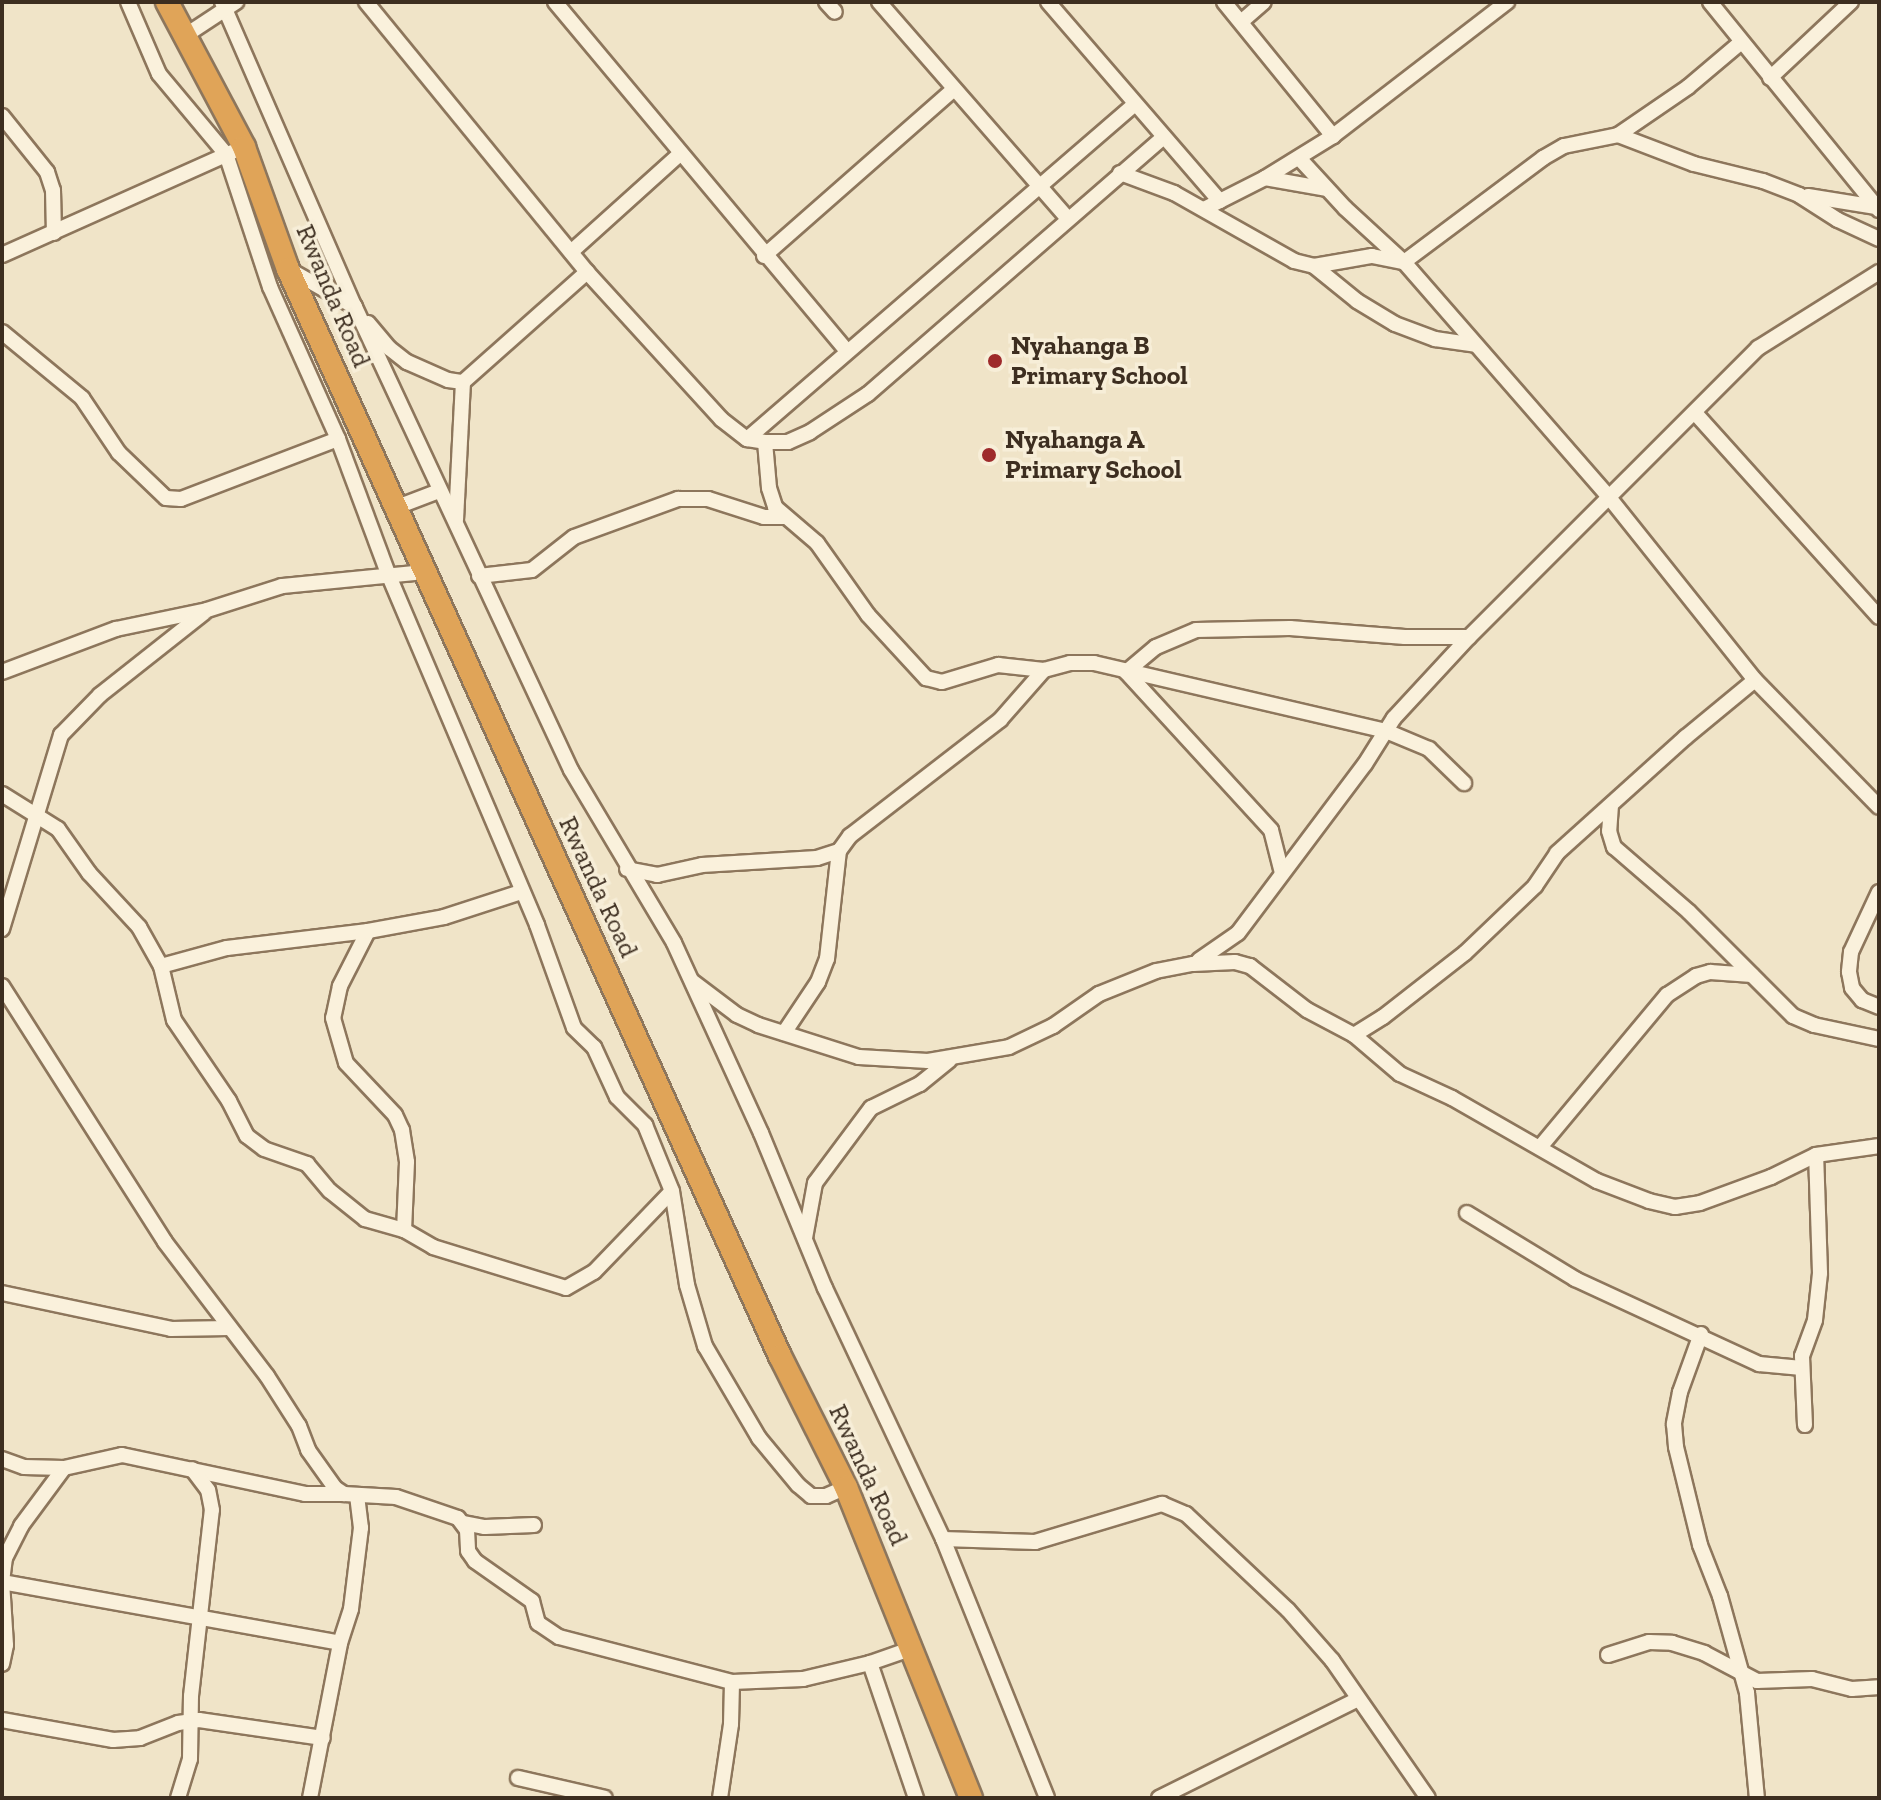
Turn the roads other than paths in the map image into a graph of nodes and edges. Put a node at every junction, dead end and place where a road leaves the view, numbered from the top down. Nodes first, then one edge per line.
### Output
1 (128, 2) edge
2 (167, 2) edge
3 (366, 2) edge
4 (555, 2) edge
5 (879, 2) edge
6 (1048, 2) edge
7 (1224, 2) edge
8 (1264, 2) edge
9 (1507, 2) edge
10 (1710, 2) edge
11 (1851, 2) edge
12 (228, 4) edge
13 (1241, 22) junction
14 (183, 37) junction
15 (1740, 43) junction
16 (1770, 78) junction
17 (954, 89) junction
18 (1135, 104) junction
19 (2, 116) edge
20 (1618, 135) junction
21 (1333, 136) junction
22 (1163, 138) junction
23 (235, 151) junction
24 (680, 154) junction
25 (1299, 158) junction
26 (1120, 173) junction
27 (1265, 178) junction
28 (1039, 188) junction
29 (1326, 189) junction
30 (1799, 195) junction
31 (1220, 201) junction
32 (1204, 209) junction
33 (1878, 209) edge
34 (1068, 219) junction
35 (54, 233) junction
36 (1879, 239) edge
37 (571, 252) junction
38 (2, 255) edge
39 (764, 256) junction
40 (1404, 262) junction
41 (1314, 266) junction
42 (288, 269) junction
43 (587, 272) junction
44 (1879, 272) edge
45 (354, 305) junction
46 (2, 332) edge
47 (1476, 345) junction
48 (847, 351) junction
49 (463, 382) junction
50 (1696, 414) junction
51 (338, 439) junction
52 (747, 439) junction
53 (765, 442) junction
54 (439, 491) junction
55 (1608, 496) junction
56 (397, 507) junction
57 (784, 517) junction
58 (456, 528) junction
59 (425, 572) junction
60 (389, 576) junction
61 (479, 576) junction
62 (207, 610) junction
63 (1877, 610) edge
64 (1469, 637) junction
65 (1044, 670) junction
66 (2, 672) edge
67 (1126, 672) junction
68 (1755, 680) junction
69 (1386, 731) junction
70 (1464, 783) dead end
71 (2, 794) edge
72 (1876, 796) edge
73 (1611, 805) junction
74 (37, 814) junction
75 (839, 851) junction
76 (627, 869) junction
77 (1282, 873) junction
78 (521, 892) junction
79 (1879, 892) edge
80 (2, 929) edge
81 (368, 931) junction
82 (1193, 964) junction
83 (161, 966) junction
84 (1752, 975) junction
85 (690, 980) junction
86 (2, 986) edge
87 (1879, 1007) edge
88 (784, 1033) junction
89 (1354, 1035) junction
90 (1879, 1039) edge
91 (950, 1060) junction
92 (1541, 1146) junction
93 (1879, 1146) edge
94 (1816, 1155) junction
95 (672, 1191) junction
96 (1467, 1213) dead end
97 (404, 1230) junction
98 (805, 1241) junction
99 (2, 1293) edge
100 (229, 1328) junction
101 (1701, 1334) junction
102 (1802, 1368) junction
103 (1805, 1425) dead end
104 (2, 1459) edge
105 (64, 1468) junction
106 (192, 1469) junction
107 (846, 1487) junction
108 (351, 1495) junction
109 (464, 1523) junction
110 (534, 1525) dead end
111 (943, 1539) junction
112 (2, 1582) edge
113 (202, 1617) junction
114 (340, 1643) junction
115 (913, 1648) junction
116 (1608, 1655) dead end
117 (870, 1663) junction
118 (2, 1664) edge
119 (1742, 1675) junction
120 (732, 1682) junction
121 (1879, 1687) edge
122 (1358, 1699) junction
123 (2, 1720) edge
124 (190, 1721) junction
125 (323, 1738) junction
126 (518, 1778) dead end
127 (178, 1798) edge
128 (310, 1798) edge
129 (605, 1798) edge
130 (720, 1798) edge
131 (916, 1798) edge
132 (971, 1798) edge
133 (1047, 1798) edge
134 (1159, 1798) edge
135 (1428, 1798) edge
136 (1757, 1798) edge

1 - 23 street
2 - 14 highway, Rwanda Road
3 - 37 street
4 - 24 street
5 - 17 street
6 - 18 street
7 - 13 street
8 - 13 street
9 - 21 street
10 - 15 street
11 - 16 street
12 - 14 street
12 - 45 street
13 - 21 street
14 - 23 highway, Rwanda Road
15 - 16 street
15 - 20 street
16 - 33 street
17 - 28 street
17 - 39 street
18 - 22 street
18 - 28 street
19 - 35 street
20 - 30 street
20 - 40 street
21 - 25 street
22 - 26 street
22 - 31 street
23 - 35 street
23 - 42 highway, Rwanda Road
23 - 51 street
24 - 37 street
24 - 39 street
25 - 27 street
25 - 29 street
26 - 32 street
26 - 34 street
27 - 29 street
27 - 31 street
28 - 34 street
28 - 48 street
29 - 40 street
30 - 33 street
30 - 36 street
31 - 32 street
32 - 41 street
34 - 53 street
35 - 38 street
37 - 43 street
39 - 48 street
40 - 41 street
40 - 47 street
41 - 47 street
42 - 45 street
42 - 56 highway, Rwanda Road
43 - 49 street
43 - 52 street
44 - 50 street
45 - 49 street
45 - 54 street
46 - 51 street
47 - 55 street
48 - 52 street
49 - 58 street
50 - 55 street
50 - 63 street
51 - 60 street
52 - 53 street
53 - 57 street
54 - 56 street
54 - 58 street
55 - 64 street
55 - 68 street
56 - 59 highway, Rwanda Road
57 - 61 street
57 - 65 street
58 - 61 street
59 - 60 street
59 - 107 highway, Rwanda Road
60 - 62 street
60 - 78 street
61 - 76 street
62 - 66 street
62 - 74 street
64 - 67 street
64 - 69 street
65 - 67 street
65 - 75 street
67 - 69 street
67 - 77 street
68 - 72 street
68 - 73 street
69 - 70 street
69 - 77 street
71 - 74 street
73 - 84 street
73 - 89 street
74 - 80 street
74 - 83 street
75 - 76 street
75 - 88 street
76 - 85 street
77 - 82 street
78 - 81 street
78 - 95 street
79 - 87 street
81 - 83 street
81 - 97 street
82 - 89 street
82 - 91 street
83 - 97 street
84 - 90 street
84 - 92 street
85 - 88 street
85 - 98 street
86 - 100 street
88 - 91 street
89 - 92 street
91 - 98 street
92 - 94 street
93 - 94 street
94 - 102 street
95 - 97 street
95 - 107 street
96 - 101 street
98 - 111 street
99 - 100 street
100 - 108 street
101 - 102 street
101 - 119 street
102 - 103 street
104 - 105 street
105 - 106 street
105 - 112 street
106 - 108 street
106 - 113 street
107 - 115 highway, Rwanda Road
108 - 109 street
108 - 114 street
109 - 110 street
109 - 120 street
111 - 122 street
111 - 133 street
112 - 113 street
112 - 118 street
113 - 114 street
113 - 124 street
114 - 125 street
115 - 117 street
115 - 132 highway, Rwanda Road
116 - 119 street
117 - 120 street
117 - 131 street
119 - 121 street
119 - 136 street
120 - 130 street
122 - 134 street
122 - 135 street
123 - 124 street
124 - 125 street
124 - 127 street
125 - 128 street
126 - 129 street

